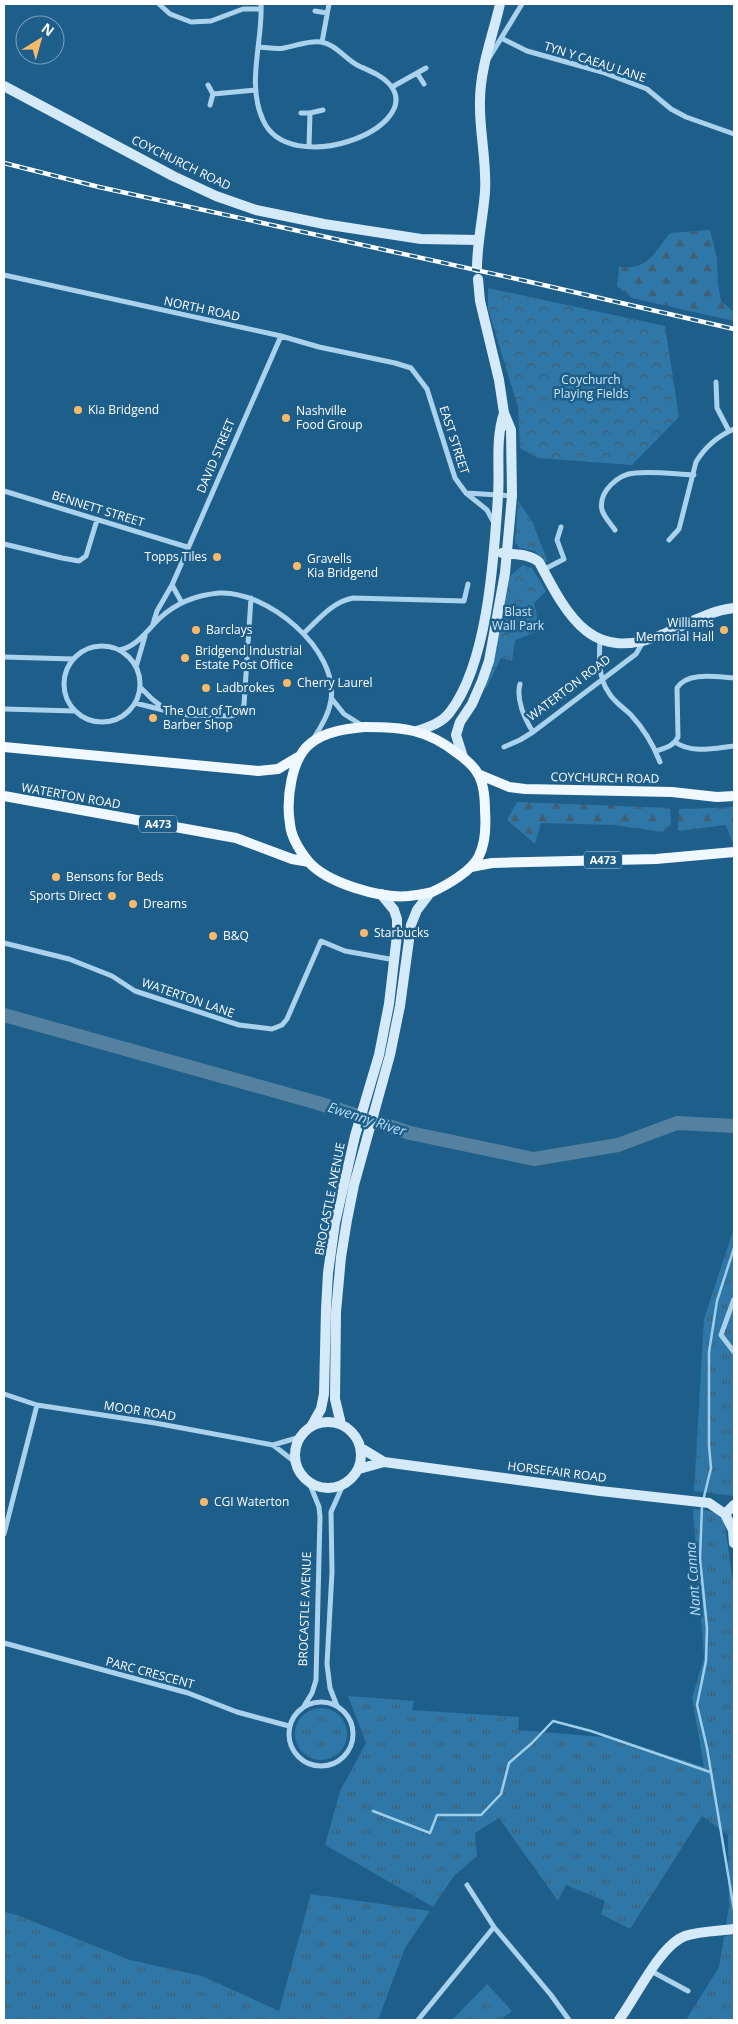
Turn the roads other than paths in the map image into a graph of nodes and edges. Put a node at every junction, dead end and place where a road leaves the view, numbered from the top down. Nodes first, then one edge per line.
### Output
1 (159, 4) edge
2 (329, 4) edge
3 (500, 4) edge
4 (522, 4) edge
5 (261, 6) edge
6 (315, 11) dead end
7 (327, 13) junction
8 (501, 38) junction
9 (322, 42) junction
10 (258, 47) junction
11 (426, 68) dead end
12 (484, 68) junction
13 (417, 73) junction
14 (424, 84) dead end
15 (208, 85) dead end
16 (4, 86) edge
17 (392, 87) junction
18 (256, 90) junction
19 (213, 94) junction
20 (210, 105) dead end
21 (323, 110) dead end
22 (301, 113) dead end
23 (310, 114) junction
24 (734, 134) edge
25 (309, 146) junction
26 (479, 240) junction
27 (477, 268) dead end
28 (4, 275) edge
29 (478, 279) dead end
30 (281, 336) junction
31 (395, 363) joint
32 (716, 382) dead end
33 (504, 413) junction
34 (732, 430) edge
35 (694, 475) junction
36 (4, 491) edge
37 (466, 493) junction
38 (498, 495) junction
39 (512, 496) junction
40 (97, 520) junction
41 (495, 525) junction
42 (561, 527) dead end
43 (615, 530) dead end
44 (669, 540) dead end
45 (4, 544) edge
46 (187, 547) junction
47 (493, 552) junction
48 (507, 554) junction
49 (543, 570) junction
50 (468, 584) dead end
51 (172, 585) junction
52 (251, 598) junction
53 (182, 603) junction
54 (734, 608) edge
55 (152, 626) junction
56 (304, 633) junction
57 (145, 636) junction
58 (600, 640) junction
59 (643, 642) junction
60 (119, 650) junction
61 (4, 657) edge
62 (73, 659) junction
63 (136, 667) junction
64 (602, 678) junction
65 (734, 678) edge
66 (520, 684) dead end
67 (140, 686) junction
68 (332, 699) junction
69 (134, 703) junction
70 (4, 709) edge
71 (76, 711) junction
72 (168, 712) junction
73 (365, 727) junction
74 (417, 731) junction
75 (533, 732) junction
76 (313, 741) junction
77 (676, 742) junction
78 (734, 746) edge
79 (4, 747) edge
80 (504, 747) dead end
81 (656, 751) junction
82 (463, 757) junction
83 (298, 758) junction
84 (660, 762) dead end
85 (478, 774) junction
86 (4, 796) edge
87 (734, 796) edge
88 (734, 852) edge
89 (309, 862) junction
90 (471, 867) junction
91 (430, 892) junction
92 (381, 894) junction
93 (4, 943) edge
94 (395, 960) junction
95 (734, 1299) edge
96 (734, 1352) edge
97 (4, 1394) edge
98 (37, 1405) junction
99 (341, 1424) junction
100 (312, 1425) junction
101 (300, 1437) junction
102 (273, 1445) junction
103 (361, 1448) junction
104 (296, 1462) junction
105 (384, 1462) junction
106 (358, 1470) junction
107 (309, 1482) junction
108 (343, 1485) junction
109 (734, 1505) edge
110 (725, 1514) junction
111 (4, 1534) edge
112 (734, 1543) edge
113 (4, 1644) edge
114 (304, 1706) junction
115 (337, 1706) junction
116 (289, 1726) junction
117 (467, 1885) dead end
118 (494, 1927) junction
119 (734, 1929) edge
120 (651, 1971) junction
121 (688, 1991) dead end
122 (418, 2020) edge
123 (569, 2020) edge
124 (620, 2020) edge

1 - 5 street
2 - 7 street
3 - 12 street
4 - 8 street
5 - 10 street
6 - 7 street
7 - 9 street
8 - 12 street
8 - 24 street, TYN Y CAEAU LANE
9 - 10 street
9 - 17 street
10 - 18 street
11 - 13 street
12 - 26 street
13 - 14 street
13 - 17 street
15 - 19 street
16 - 26 street, COYCHURCH ROAD
17 - 25 street
18 - 19 street
18 - 25 street
19 - 20 street
21 - 23 street
22 - 23 street
23 - 25 street
26 - 27 street
28 - 30 street, NORTH ROAD
29 - 33 street
30 - 31 street, NORTH ROAD
30 - 46 street, DAVID STREET
31 - 37 street, EAST STREET
32 - 34 street
33 - 38 street
33 - 39 street
34 - 35 street
35 - 43 street
35 - 44 street
36 - 40 street, BENNETT STREET
37 - 38 street
37 - 41 street, EAST STREET
38 - 39 street
38 - 41 street
39 - 48 street
40 - 45 street
40 - 46 street, BENNETT STREET
41 - 47 street
42 - 49 street
46 - 51 street, DAVID STREET
47 - 48 street
47 - 74 street
48 - 49 street
48 - 82 street
49 - 58 street
50 - 56 street
51 - 53 street
51 - 55 street, DAVID STREET
52 - 53 street
52 - 56 street
52 - 72 street
53 - 55 street
54 - 59 street
55 - 57 street
56 - 68 street
57 - 60 street
57 - 63 street
58 - 59 street
58 - 64 street
59 - 64 street, WATERTON ROAD
60 - 62 street
60 - 63 street
61 - 62 street
62 - 71 street
63 - 67 street
64 - 75 street, WATERTON ROAD
64 - 81 street
65 - 77 street
66 - 75 street
67 - 69 street
67 - 72 street
68 - 73 street
68 - 76 street
69 - 71 street
69 - 72 street
70 - 71 street
73 - 74 main road
73 - 76 main road
74 - 82 main road
75 - 80 street, WATERTON ROAD
76 - 83 main road
77 - 78 street
77 - 81 street
79 - 83 main road
81 - 84 street
82 - 85 main road
83 - 89 main road
85 - 87 main road, COYCHURCH ROAD
85 - 90 main road
86 - 89 main road, WATERTON ROAD / A473
88 - 90 main road, A473
89 - 92 main road
90 - 91 main road
91 - 92 main road
91 - 99 street, BROCASTLE AVENUE
92 - 94 street, BROCASTLE AVENUE
93 - 94 street, WATERTON LANE
94 - 100 street, BROCASTLE AVENUE
95 - 96 street
97 - 98 street, MOOR ROAD
98 - 102 street, MOOR ROAD
98 - 111 street
99 - 100 street
99 - 103 street
100 - 101 street
101 - 102 street, MOOR ROAD
101 - 104 street
102 - 104 street, MOOR ROAD
103 - 105 street, HORSEFAIR ROAD
103 - 106 street
104 - 107 street
105 - 106 street, HORSEFAIR ROAD
105 - 110 street, HORSEFAIR ROAD
106 - 108 street
107 - 108 street
107 - 114 street, BROCASTLE AVENUE
108 - 115 street, BROCASTLE AVENUE
109 - 110 street
110 - 112 street
113 - 116 street, PARC CRESCENT
114 - 115 street
114 - 116 street
115 - 116 street
117 - 118 street
118 - 122 street
118 - 123 street
119 - 120 street
120 - 121 street
120 - 124 street

